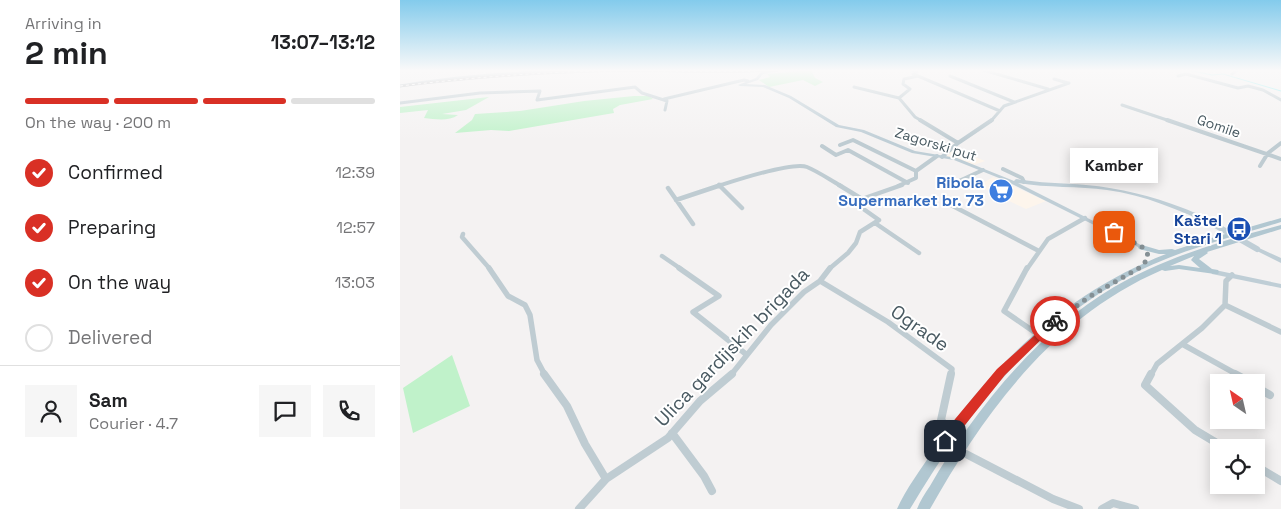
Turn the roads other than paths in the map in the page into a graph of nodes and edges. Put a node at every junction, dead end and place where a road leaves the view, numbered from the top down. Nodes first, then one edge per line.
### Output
1 (474, 94) edge
2 (539, 94) edge
3 (584, 94) edge
4 (645, 94) edge
5 (690, 94) edge
6 (782, 94) edge
7 (882, 94) edge
8 (905, 94) edge
9 (960, 94) edge
10 (994, 94) edge
11 (1038, 94) edge
12 (1270, 94) edge
13 (899, 98) junction
14 (664, 99) junction
15 (1281, 100) edge
16 (1015, 102) junction
17 (400, 103) edge
18 (1122, 105) dead end
19 (665, 110) dead end
20 (1000, 111) junction
21 (958, 143) junction
22 (1281, 143) edge
23 (840, 145) dead end
24 (822, 146) dead end
25 (1268, 154) junction
26 (940, 156) junction
27 (1281, 159) edge
28 (1260, 166) dead end
29 (1003, 169) dead end
30 (983, 170) junction
31 (916, 171) junction
32 (959, 180) dead end
33 (1024, 183) junction
34 (908, 184) junction
35 (719, 185) junction
36 (668, 188) dead end
37 (862, 199) junction
38 (676, 200) junction
39 (949, 204) dead end
40 (742, 208) dead end
41 (1085, 218) junction
42 (1281, 220) edge
43 (875, 223) junction
44 (693, 224) dead end
45 (1281, 227) edge
46 (463, 234) dead end
47 (1142, 247) junction
48 (1210, 248) junction
49 (1037, 250) junction
50 (1181, 250) junction
51 (919, 253) dead end
52 (662, 256) dead end
53 (1281, 261) edge
54 (1141, 272) junction
55 (1215, 272) junction
56 (1232, 275) junction
57 (820, 281) junction
58 (1281, 286) edge
59 (1226, 305) junction
60 (1033, 330) dead end
61 (1281, 332) edge
62 (1182, 344) junction
63 (747, 355) junction
64 (1236, 374) edge
65 (1265, 392) edge
66 (1270, 395) dead end
67 (946, 425) dead end
68 (672, 433) junction
69 (1210, 439) edge
70 (966, 454) dead end
71 (1265, 471) edge
72 (606, 478) junction
73 (1281, 481) edge
74 (712, 491) dead end
75 (580, 509) edge
76 (903, 509) edge
77 (923, 509) edge
78 (1079, 509) edge
79 (1102, 509) edge
80 (1136, 509) edge

1 - 17 street
2 - 3 street
4 - 14 street
5 - 14 street
6 - 26 main road, Zagorski put
7 - 13 street
8 - 13 street
9 - 20 street
10 - 16 street
11 - 16 street
12 - 15 street
13 - 21 street
14 - 19 street
16 - 20 street
18 - 25 street, Gomile
20 - 21 street
21 - 26 street
22 - 25 street
23 - 31 street
24 - 34 street
25 - 27 street, Gomile
25 - 28 street
26 - 30 main road, Zagorski put
26 - 31 street
29 - 33 street
30 - 32 street
30 - 33 main road, Zagorski put
31 - 34 street
33 - 41 main road
33 - 53 main road, bridge
34 - 37 street
35 - 37 street
35 - 38 street
35 - 40 street
36 - 38 street
37 - 43 street
38 - 44 street
39 - 49 street
41 - 47 main road
41 - 49 street
42 - 50 main road
43 - 51 street
43 - 57 street, Ulica gardijskih brigada
45 - 48 main road
46 - 72 street
47 - 50 main road
47 - 54 main road
48 - 54 main road
48 - 55 main road
49 - 60 street
50 - 54 main road
52 - 63 street
54 - 55 main road
54 - 76 main road
54 - 77 main road
55 - 56 main road
56 - 58 main road
56 - 59 street
57 - 63 street, Ulica gardijskih brigada
57 - 67 street, Ograde
59 - 61 street
59 - 62 street
62 - 64 street
62 - 69 street
63 - 68 street, Ulica gardijskih brigada
65 - 66 street
68 - 72 street, Ulica gardijskih brigada
68 - 74 street
70 - 78 street
71 - 73 street
72 - 75 street, Ulica gardijskih brigada
79 - 80 street

